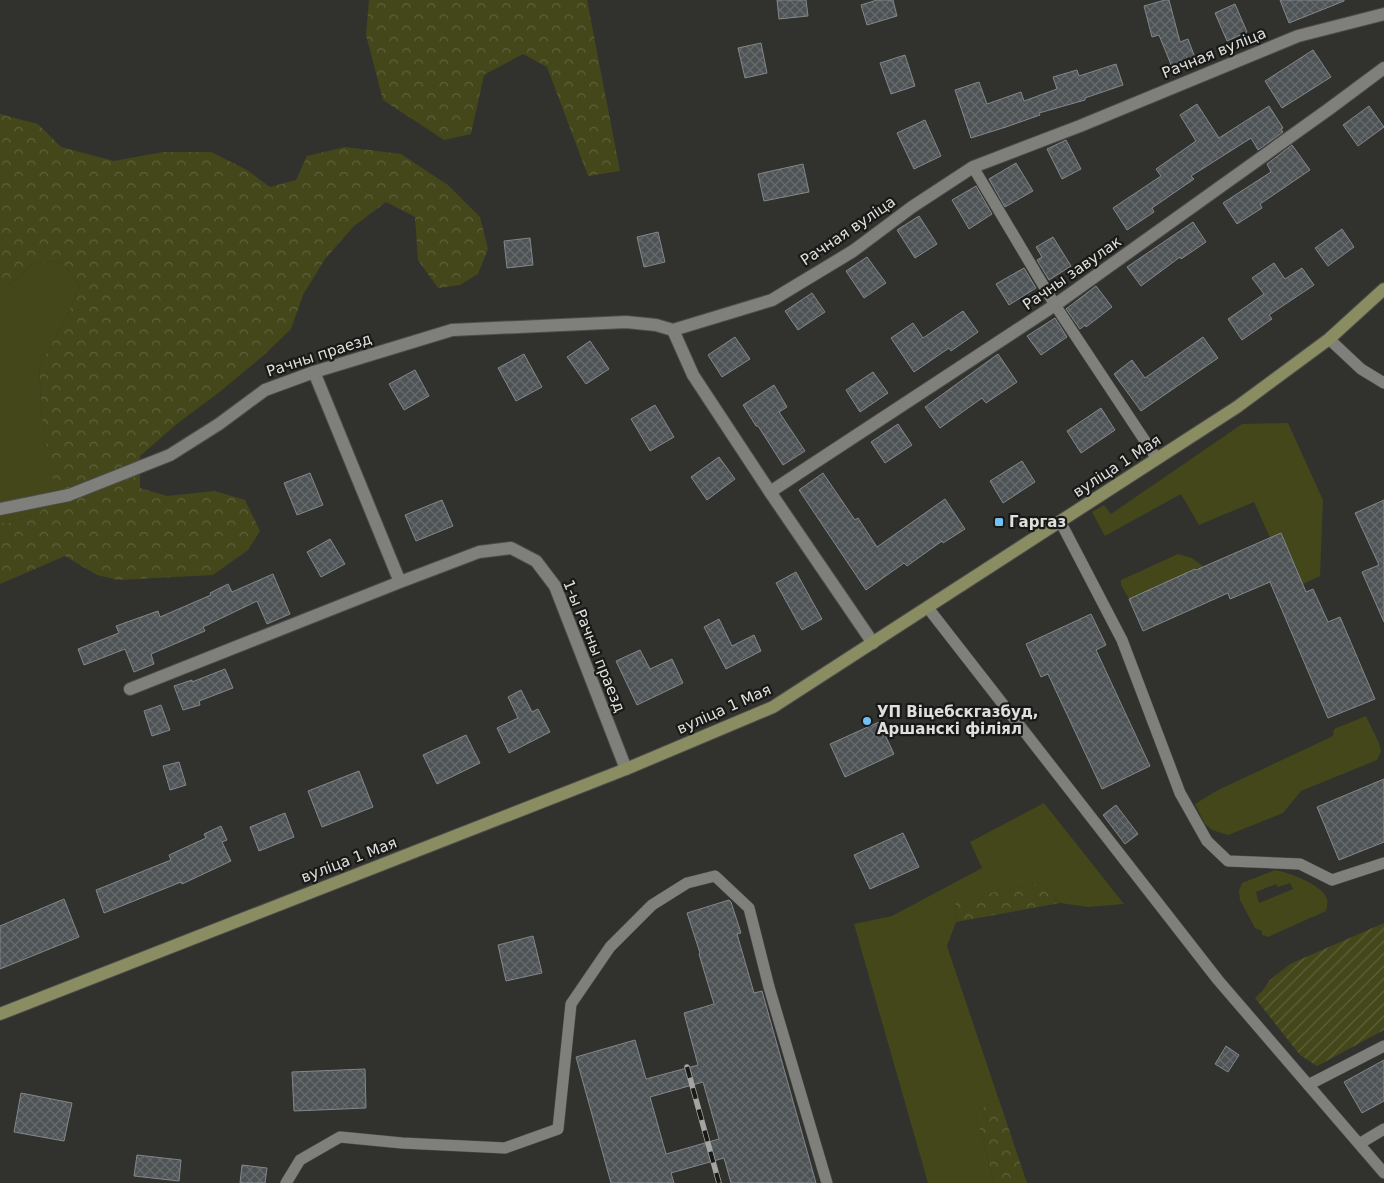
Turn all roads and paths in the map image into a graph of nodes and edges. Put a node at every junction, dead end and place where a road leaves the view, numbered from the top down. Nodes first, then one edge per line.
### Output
1 (1384, 14) edge
2 (1384, 68) edge
3 (973, 167) junction
4 (1384, 289) edge
5 (1055, 305) junction
6 (673, 330) junction
7 (1330, 340) junction
8 (314, 372) junction
9 (1384, 383) edge
10 (1157, 459) junction
11 (770, 492) junction
12 (0, 509) edge
13 (1060, 521) junction
14 (400, 582) junction
15 (928, 608) junction
16 (873, 643) junction
17 (130, 689) dead end
18 (626, 769) junction
19 (1384, 863) edge
20 (0, 1014) edge
21 (1384, 1046) edge
22 (1308, 1085) junction
23 (1384, 1129) edge
24 (1359, 1144) junction
25 (1384, 1173) edge
26 (286, 1183) edge
27 (826, 1183) edge

1 - 3 street, Рачная вуліца
2 - 5 street, Рачны завулак
3 - 5 lane
3 - 6 street, Рачная вуліца
4 - 7 street, вуліца 1 Мая
5 - 10 lane
5 - 11 street, Рачны завулак
6 - 8 street, Рачны праезд
6 - 11 street
7 - 9 lane
7 - 10 street, вуліца 1 Мая
8 - 12 street, Рачны праезд
8 - 14 street
10 - 13 street, вуліца 1 Мая
11 - 16 street
13 - 15 street, вуліца 1 Мая
13 - 19 lane
14 - 17 street, 1-ы Рачны праезд
14 - 18 street, 1-ы Рачны праезд
15 - 16 street, вуліца 1 Мая
15 - 22 lane
16 - 18 street, вуліца 1 Мая
18 - 20 street, вуліца 1 Мая
21 - 22 lane
22 - 24 lane
23 - 24 lane
24 - 25 lane
26 - 27 lane

